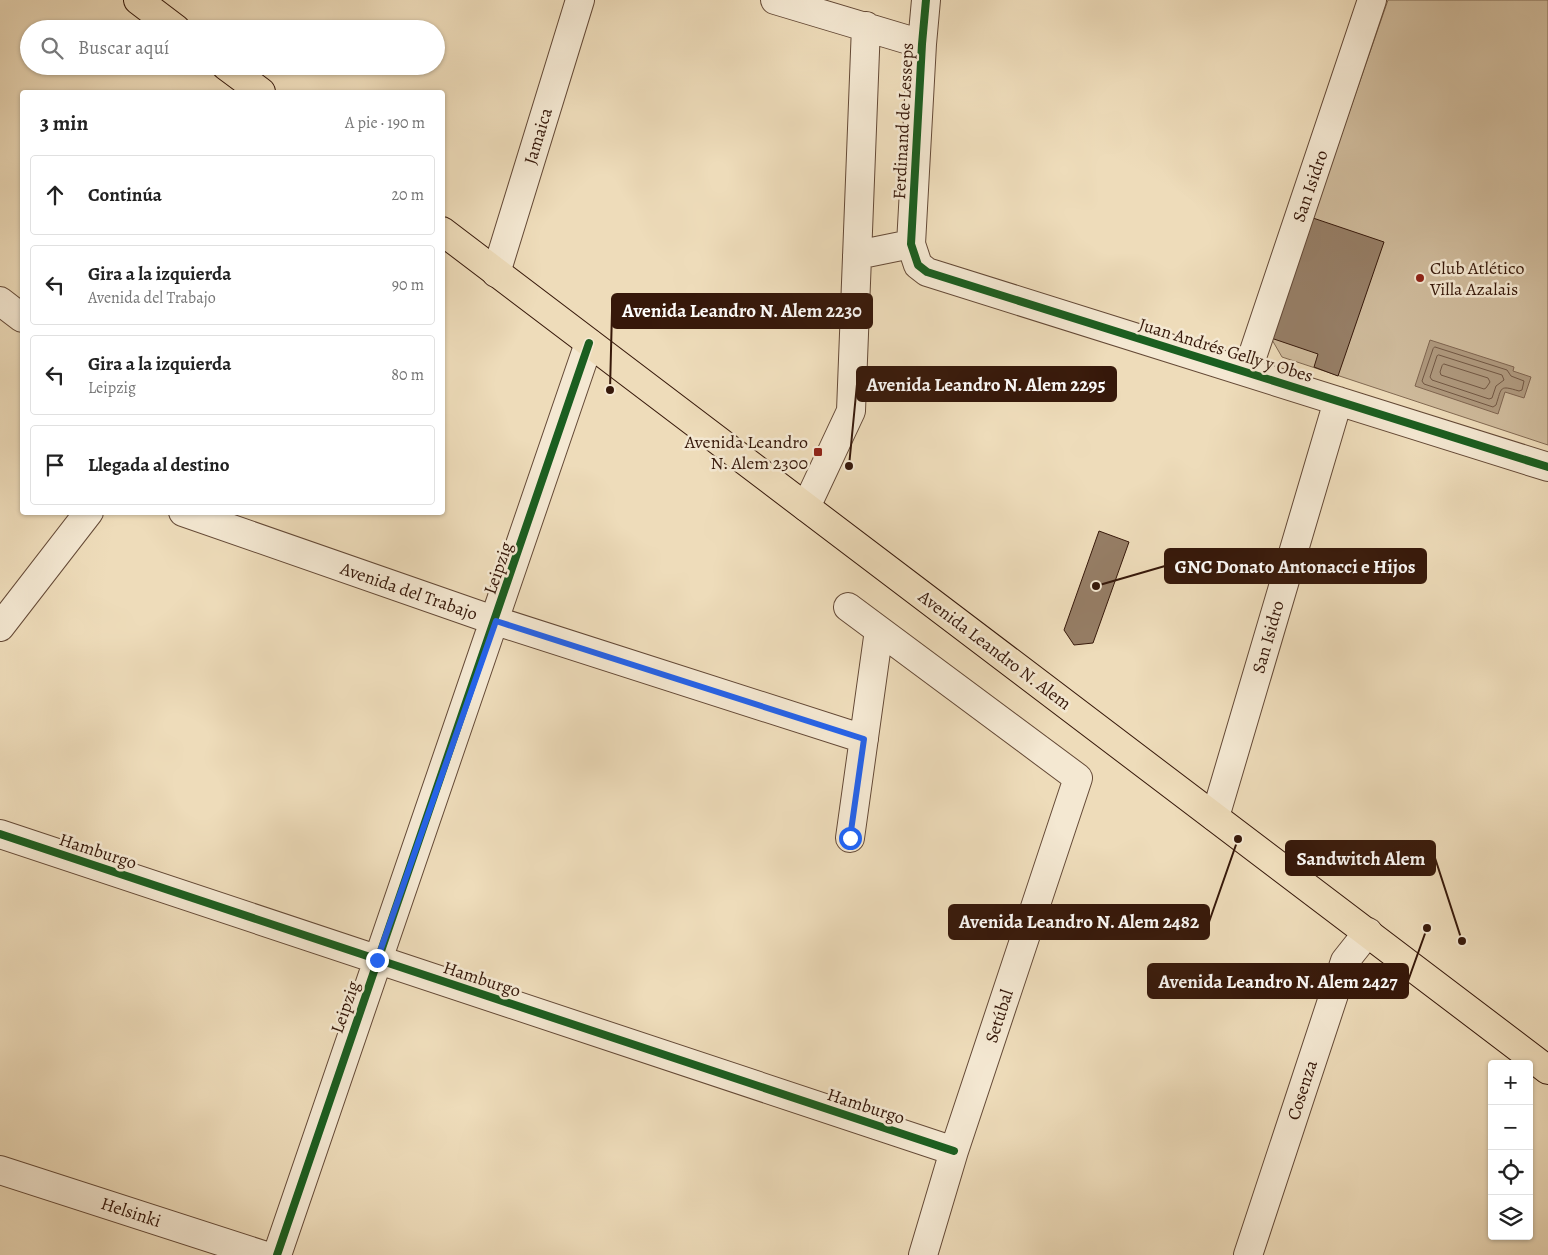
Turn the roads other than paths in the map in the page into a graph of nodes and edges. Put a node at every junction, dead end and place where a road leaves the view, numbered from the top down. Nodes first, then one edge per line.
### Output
1 (138, 0) edge
2 (580, 0) edge
3 (775, 0) edge
4 (926, 0) edge
5 (1372, 0) edge
6 (164, 20) edge
7 (866, 26) junction
8 (922, 44) junction
9 (238, 75) edge
10 (258, 90) edge
11 (445, 233) edge
12 (911, 244) junction
13 (857, 255) junction
14 (496, 273) junction
15 (0, 301) edge
16 (20, 316) edge
17 (589, 343) junction
18 (1247, 372) junction
19 (1338, 400) junction
20 (1548, 467) edge
21 (806, 507) junction
22 (87, 515) edge
23 (192, 515) edge
24 (848, 607) dead end
25 (496, 621) junction
26 (0, 626) edge
27 (879, 630) junction
28 (864, 739) junction
29 (1215, 817) junction
30 (0, 834) edge
31 (850, 838) dead end
32 (1368, 932) junction
33 (377, 960) junction
34 (1548, 1070) edge
35 (954, 1151) junction
36 (0, 1170) edge
37 (263, 1255) edge
38 (277, 1255) edge
39 (923, 1255) edge
40 (1248, 1255) edge

1 - 6 main road
2 - 14 street, Jamaica
3 - 7 street
4 - 8 street, Ferdinand de Lesseps
5 - 18 street, San Isidro
7 - 8 street
7 - 13 street
8 - 12 street, Ferdinand de Lesseps
9 - 10 main road
11 - 14 main road, Avenida Leandro N. Alem
12 - 13 street
12 - 18 street, Juan Andrés Gelly y Obes
13 - 21 street
14 - 17 main road, Avenida Leandro N. Alem
15 - 16 street
17 - 21 main road, Avenida Leandro N. Alem
17 - 25 street, Leipzig
18 - 19 street, Juan Andrés Gelly y Obes
19 - 20 street, Juan Andrés Gelly y Obes
19 - 29 street, San Isidro
21 - 29 main road, Avenida Leandro N. Alem
22 - 26 street
23 - 25 street, Avenida del Trabajo
24 - 27 street
25 - 28 street, Avenida del Trabajo
25 - 33 street, Leipzig
27 - 28 street
27 - 35 street, Setúbal
28 - 31 street
29 - 32 main road, Avenida Leandro N. Alem
30 - 33 street, Hamburgo
32 - 34 main road, Avenida Leandro N. Alem
32 - 40 street, Cosenza
33 - 35 street, Hamburgo
33 - 38 street, Leipzig
35 - 39 street, Setúbal
36 - 37 street, Helsinki

